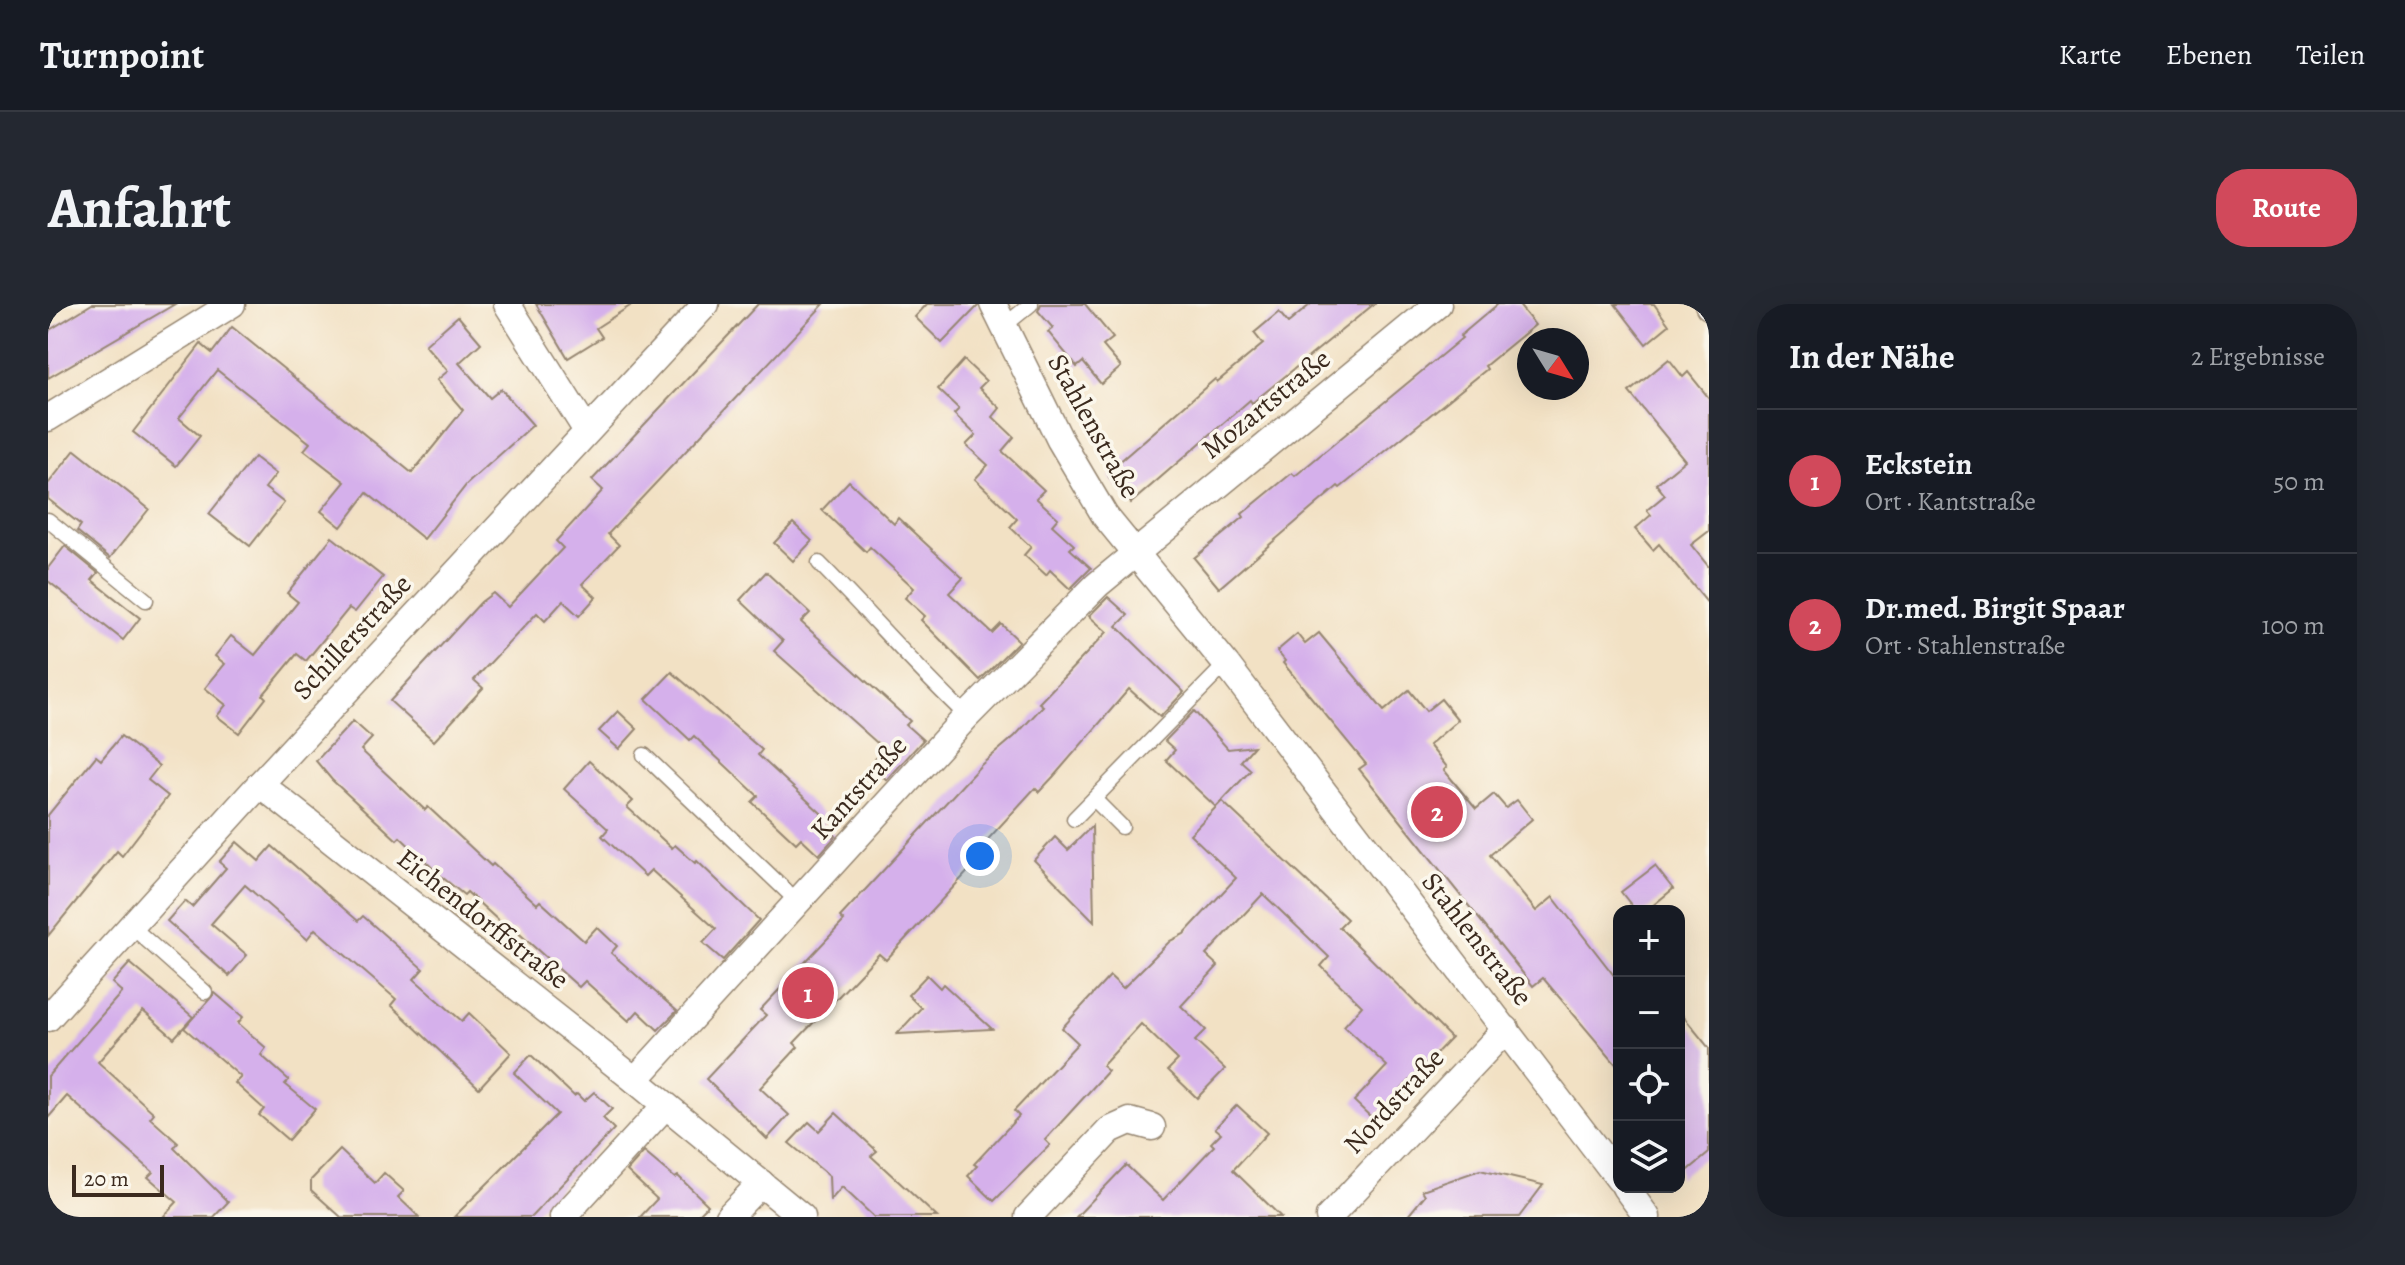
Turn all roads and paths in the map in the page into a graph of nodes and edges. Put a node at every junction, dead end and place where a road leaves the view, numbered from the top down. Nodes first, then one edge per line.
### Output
1 (232, 304) edge
2 (507, 304) edge
3 (706, 304) edge
4 (1031, 304) edge
5 (1438, 304) edge
6 (999, 315) edge
7 (48, 418) edge
8 (587, 431) junction
9 (48, 520) edge
10 (1135, 554) junction
11 (819, 563) dead end
12 (146, 600) dead end
13 (1226, 664) junction
14 (967, 716) junction
15 (644, 755) dead end
16 (260, 784) junction
17 (1094, 799) junction
18 (1074, 819) dead end
19 (1122, 827) dead end
20 (799, 903) junction
21 (131, 926) junction
22 (205, 992) dead end
23 (48, 1018) edge
24 (1506, 1029) junction
25 (635, 1080) junction
26 (665, 1106) junction
27 (1152, 1127) dead end
28 (1613, 1171) edge
29 (761, 1183) junction
30 (1629, 1193) edge
31 (563, 1217) edge
32 (728, 1217) edge
33 (802, 1217) edge
34 (1028, 1217) edge
35 (1329, 1217) edge
36 (1647, 1217) edge

1 - 7 street
2 - 8 street
3 - 8 street, Schillerstraße
4 - 6 lane, Stahlenstraße
5 - 10 street, Mozartstraße
6 - 10 street, Stahlenstraße
8 - 16 street, Schillerstraße
9 - 12 lane
10 - 13 street, Stahlenstraße
10 - 14 street, Kantstraße
11 - 14 lane
13 - 17 lane
13 - 24 street, Stahlenstraße
14 - 20 street, Kantstraße
15 - 20 lane
16 - 21 street, Schillerstraße
16 - 25 street, Eichendorffstraße
17 - 18 lane
17 - 19 lane
20 - 25 street, Kantstraße
21 - 22 lane
21 - 23 street, Schillerstraße
24 - 28 street, Stahlenstraße
24 - 35 street, Nordstraße
25 - 26 street, Eichendorffstraße
26 - 29 street, Eichendorffstraße
26 - 31 street
27 - 34 street
29 - 32 street
29 - 33 street, Eichendorffstraße
30 - 36 street

